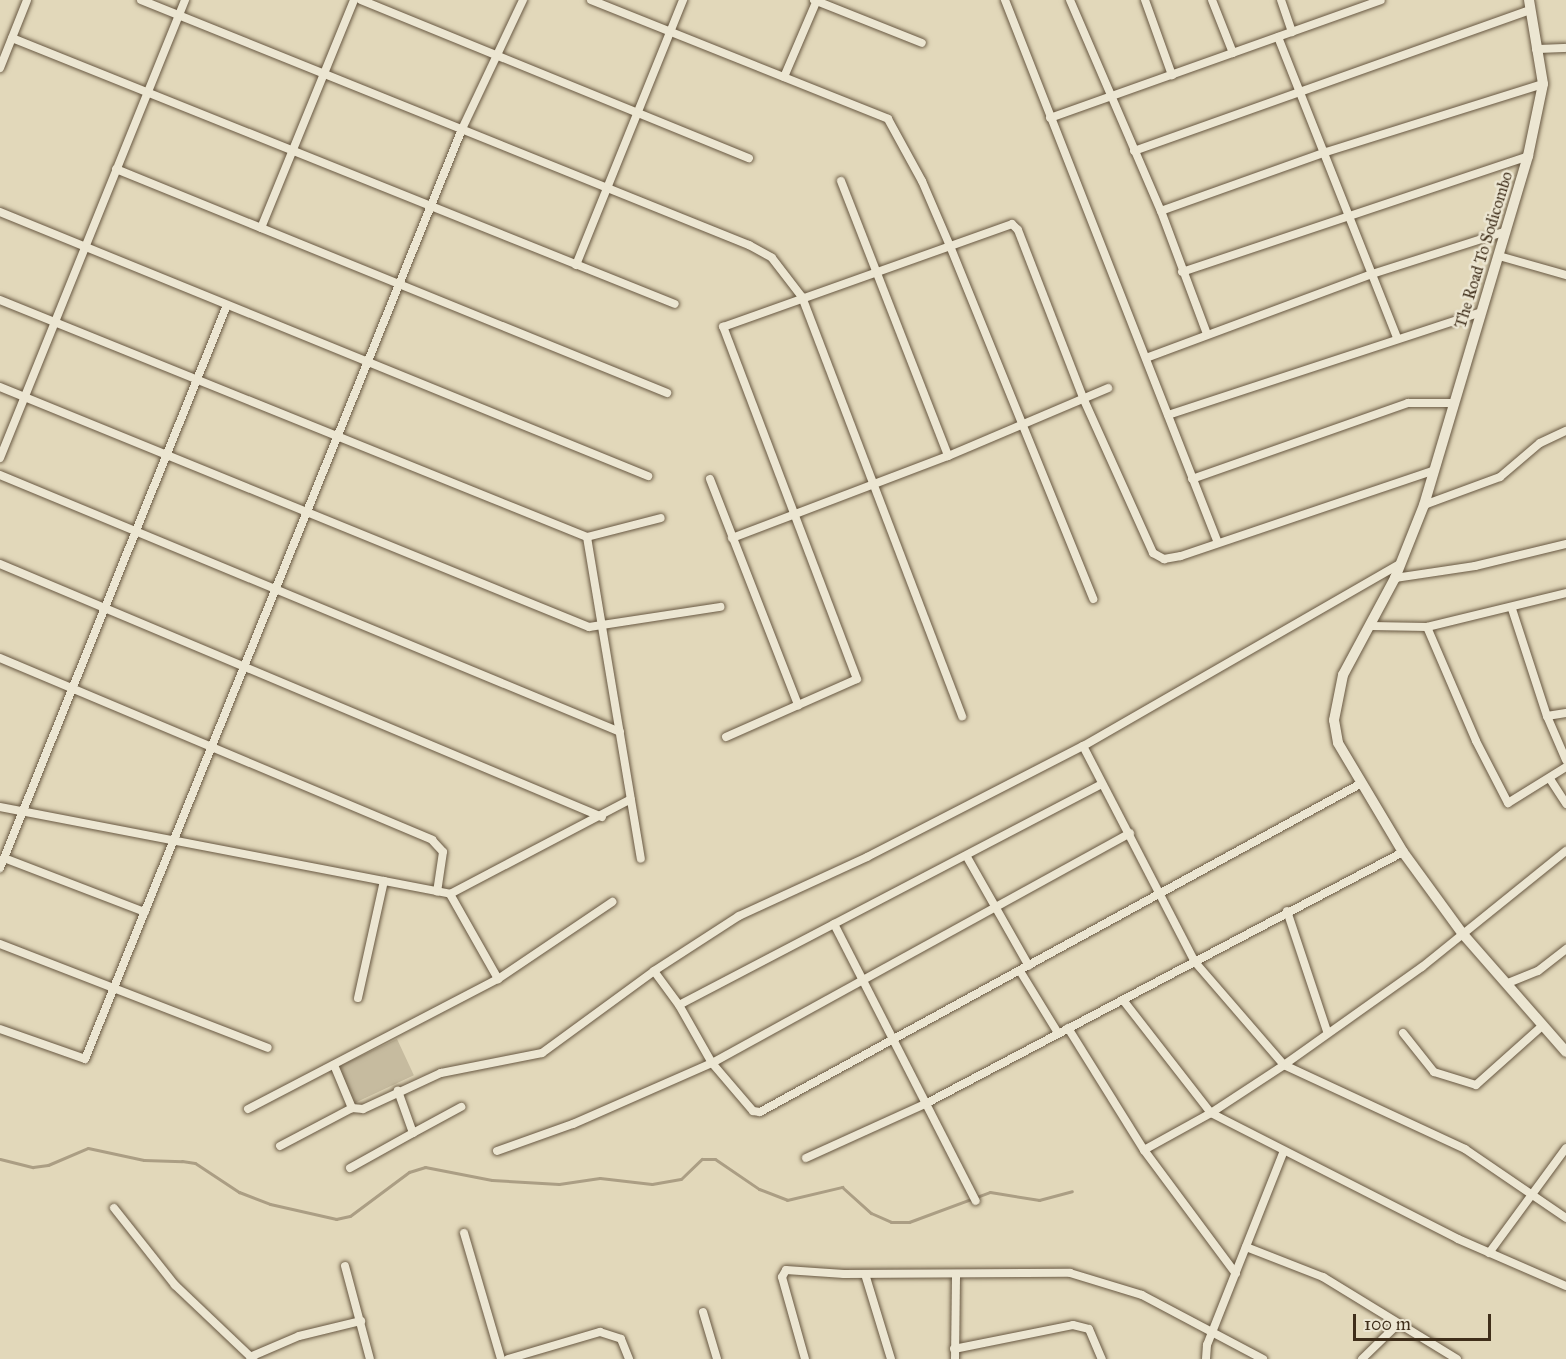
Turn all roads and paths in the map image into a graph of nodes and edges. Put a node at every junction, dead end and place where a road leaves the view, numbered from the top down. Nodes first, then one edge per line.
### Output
1 (27, 0) edge
2 (141, 0) edge
3 (185, 0) edge
4 (354, 0) edge
5 (361, 0) edge
6 (524, 0) edge
7 (591, 0) edge
8 (683, 0) edge
9 (816, 0) edge
10 (1005, 0) edge
11 (1071, 0) edge
12 (1145, 0) edge
13 (1212, 0) edge
14 (1281, 0) edge
15 (1348, 0) edge
16 (1381, 0) edge
17 (1530, 5) edge
18 (1352, 10) junction
19 (179, 15) junction
20 (670, 32) junction
21 (1292, 32) junction
22 (1278, 37) junction
23 (12, 38) junction
24 (922, 43) dead end
25 (1566, 48) edge
26 (3, 50) edge
27 (1536, 50) junction
28 (1233, 53) junction
29 (500, 55) junction
30 (0, 68) edge
31 (324, 73) junction
32 (1172, 75) junction
33 (784, 77) junction
34 (1543, 84) junction
35 (1301, 91) junction
36 (147, 93) junction
37 (1110, 97) junction
38 (637, 112) junction
39 (1050, 118) junction
40 (462, 129) junction
41 (292, 151) junction
42 (1134, 151) junction
43 (1326, 152) junction
44 (1528, 156) junction
45 (749, 158) dead end
46 (116, 169) junction
47 (841, 181) dead end
48 (607, 188) junction
49 (430, 206) junction
50 (1161, 211) junction
51 (0, 212) edge
52 (1349, 215) junction
53 (261, 228) junction
54 (1504, 232) junction
55 (950, 246) junction
56 (85, 247) junction
57 (1499, 256) junction
58 (576, 265) junction
59 (877, 271) junction
60 (1182, 272) junction
61 (1372, 274) junction
62 (1566, 275) edge
63 (399, 284) junction
64 (802, 297) junction
65 (0, 300) edge
66 (675, 304) dead end
67 (227, 305) junction
68 (1481, 312) junction
69 (54, 324) junction
70 (1207, 334) junction
71 (1397, 337) junction
72 (1146, 358) junction
73 (367, 362) junction
74 (197, 381) junction
75 (0, 387) edge
76 (1108, 388) dead end
77 (667, 393) dead end
78 (25, 397) junction
79 (1084, 400) junction
80 (1452, 403) junction
81 (1168, 416) junction
82 (1020, 424) junction
83 (1566, 431) edge
84 (337, 437) junction
85 (167, 455) junction
86 (948, 456) junction
87 (0, 458) edge
88 (1432, 471) junction
89 (0, 475) edge
90 (648, 476) dead end
91 (710, 479) dead end
92 (1192, 479) junction
93 (871, 483) junction
94 (1424, 505) junction
95 (307, 512) junction
96 (793, 514) junction
97 (661, 518) dead end
98 (136, 531) junction
99 (587, 537) junction
100 (732, 538) junction
101 (1218, 543) junction
102 (1566, 544) edge
103 (0, 564) edge
104 (1398, 565) junction
105 (1395, 578) junction
106 (275, 589) junction
107 (1566, 593) edge
108 (1093, 599) dead end
109 (720, 607) dead end
110 (105, 608) junction
111 (1512, 609) junction
112 (602, 625) junction
113 (1371, 626) junction
114 (1427, 627) junction
115 (0, 658) edge
116 (244, 667) junction
117 (73, 687) junction
118 (798, 705) junction
119 (1566, 712) edge
120 (962, 716) dead end
121 (1546, 716) junction
122 (620, 732) junction
123 (726, 737) dead end
124 (1083, 746) junction
125 (212, 747) junction
126 (1566, 760) edge
127 (1566, 767) edge
128 (1550, 779) junction
129 (1362, 783) junction
130 (1100, 785) junction
131 (631, 799) junction
132 (1566, 804) edge
133 (0, 807) edge
134 (23, 811) junction
135 (602, 817) junction
136 (1130, 833) junction
137 (174, 839) junction
138 (1566, 851) edge
139 (1403, 852) junction
140 (967, 857) junction
141 (4, 858) junction
142 (641, 858) dead end
143 (0, 868) edge
144 (384, 881) junction
145 (437, 892) junction
146 (450, 894) junction
147 (1163, 894) junction
148 (612, 902) dead end
149 (996, 907) junction
150 (1287, 911) junction
151 (145, 912) junction
152 (834, 924) junction
153 (1462, 933) junction
154 (0, 944) edge
155 (1566, 949) edge
156 (1195, 962) junction
157 (1029, 966) junction
158 (1020, 970) junction
159 (654, 971) junction
160 (498, 980) junction
161 (863, 980) junction
162 (1508, 983) junction
163 (114, 989) junction
164 (357, 998) dead end
165 (1123, 1000) junction
166 (679, 1005) junction
167 (1542, 1026) junction
168 (1068, 1028) junction
169 (0, 1029) edge
170 (1327, 1031) junction
171 (1058, 1033) junction
172 (1403, 1033) dead end
173 (894, 1039) junction
174 (268, 1048) dead end
175 (1566, 1052) edge
176 (712, 1064) junction
177 (334, 1065) junction
178 (1284, 1065) junction
179 (398, 1091) junction
180 (927, 1103) junction
181 (461, 1107) dead end
182 (352, 1108) junction
183 (248, 1109) dead end
184 (1211, 1113) junction
185 (413, 1133) junction
186 (280, 1146) dead end
187 (1566, 1148) edge
188 (1144, 1150) junction
189 (497, 1151) dead end
190 (1283, 1153) junction
191 (806, 1158) dead end
192 (350, 1168) dead end
193 (1531, 1195) junction
194 (976, 1201) dead end
195 (114, 1208) dead end
196 (1566, 1218) edge
197 (464, 1233) dead end
198 (1246, 1246) junction
199 (1489, 1253) junction
200 (345, 1266) dead end
201 (866, 1274) junction
202 (957, 1274) junction
203 (1236, 1274) junction
204 (1566, 1286) edge
205 (703, 1312) dead end
206 (361, 1322) junction
207 (1398, 1324) junction
208 (1213, 1330) junction
209 (954, 1349) junction
210 (252, 1358) edge
211 (370, 1359) edge
212 (501, 1359) edge
213 (508, 1359) edge
214 (629, 1359) edge
215 (717, 1359) edge
216 (805, 1359) edge
217 (891, 1359) edge
218 (955, 1359) edge
219 (1102, 1359) edge
220 (1206, 1359) edge
221 (1263, 1359) edge
222 (1362, 1359) edge
223 (1457, 1359) edge

1 - 23 street
2 - 19 street
3 - 19 street
4 - 31 street
5 - 29 street
6 - 29 street
7 - 20 street
8 - 20 street
9 - 24 street
9 - 33 street
10 - 39 street
11 - 37 street
12 - 32 street
13 - 28 street
14 - 21 street
15 - 18 street
16 - 18 street
17 - 27 street, The Road To Sodicombo
17 - 35 street
18 - 21 street
19 - 31 street
19 - 36 street
20 - 33 street
20 - 38 street
21 - 22 street
22 - 28 street
22 - 35 street
23 - 26 street
23 - 36 street
25 - 27 street
26 - 30 street
27 - 34 street, The Road To Sodicombo
28 - 32 street
29 - 38 street
29 - 40 street
31 - 40 street
31 - 41 street
32 - 37 street
33 - 55 street
34 - 43 street
34 - 44 street, The Road To Sodicombo
35 - 42 street
35 - 43 street
36 - 41 street
36 - 46 street
37 - 39 street
37 - 42 street
38 - 45 street
38 - 48 street
39 - 72 street
40 - 48 street
40 - 49 street
41 - 49 street
41 - 53 street
42 - 50 street
43 - 50 street
43 - 52 street
44 - 52 street
44 - 54 street, The Road To Sodicombo
46 - 53 street
46 - 56 street
47 - 59 street
48 - 58 street
48 - 64 street
49 - 58 street
49 - 63 street
50 - 60 street
51 - 56 street
52 - 60 street
52 - 61 street
53 - 63 street
54 - 57 street, The Road To Sodicombo
54 - 61 street
55 - 59 street
55 - 79 street
55 - 82 street
56 - 67 street
56 - 69 street
57 - 62 street
57 - 68 street, The Road To Sodicombo
58 - 66 street
59 - 64 street
59 - 86 street
60 - 70 street
61 - 70 street
61 - 71 street
63 - 73 street
63 - 77 street
64 - 93 street
64 - 96 street
65 - 69 street
67 - 73 street
67 - 74 street
68 - 71 street
68 - 80 street, The Road To Sodicombo
69 - 74 street
69 - 78 street
70 - 72 street
71 - 81 street
72 - 81 street
73 - 84 street
73 - 90 street
74 - 84 street
74 - 85 street
75 - 78 street
76 - 79 street
78 - 85 street
78 - 87 street
79 - 82 street
79 - 101 street
80 - 88 street, The Road To Sodicombo
80 - 92 street
81 - 92 street
82 - 86 street
82 - 108 street
83 - 94 street
84 - 95 street
84 - 99 street
85 - 95 street
85 - 98 street
86 - 93 street
88 - 94 street, The Road To Sodicombo
88 - 101 street
89 - 98 street
91 - 100 street
92 - 101 street
93 - 96 street
93 - 120 street
94 - 104 street, The Road To Sodicombo
95 - 106 street
95 - 112 street
96 - 100 street
96 - 118 street
97 - 99 street
98 - 106 street
98 - 110 street
99 - 112 street
100 - 118 street
102 - 105 street
103 - 110 street
104 - 105 street, The Road To Sodicombo
104 - 124 street
105 - 113 street, The Road To Sodicombo
106 - 116 street
106 - 122 street
107 - 111 street
109 - 112 street
110 - 116 street
110 - 117 street
111 - 114 street
111 - 121 street
112 - 122 street
113 - 114 street
113 - 129 street, The Road To Sodicombo
114 - 128 street
115 - 117 street
116 - 125 street
116 - 135 street
117 - 125 street
117 - 134 street
118 - 123 street
119 - 121 street
121 - 126 street
122 - 131 street
124 - 130 street
124 - 159 street
125 - 137 street
125 - 145 street
127 - 128 street
128 - 132 street
129 - 139 street, The Road To Sodicombo
129 - 147 street
130 - 136 street
130 - 140 street
131 - 135 street
131 - 142 street
133 - 134 street
134 - 137 street
134 - 141 street
135 - 146 street
136 - 147 street
136 - 149 street
137 - 144 street
137 - 151 street
138 - 153 street
139 - 150 street
139 - 153 street, The Road To Sodicombo
140 - 149 street
140 - 152 street
141 - 143 street
141 - 151 street
144 - 145 street
144 - 164 street
145 - 146 street
146 - 160 street
147 - 156 street
147 - 157 street
148 - 160 street
149 - 157 street
149 - 161 street
150 - 156 street
150 - 170 street
151 - 163 street
152 - 161 street
152 - 166 street
153 - 162 street, The Road To Sodicombo
153 - 170 street
154 - 163 street
155 - 162 street
156 - 165 street
156 - 178 street
157 - 158 street
158 - 171 street
158 - 173 street
159 - 166 street
159 - 179 street
160 - 177 street
161 - 173 street
161 - 176 street
162 - 167 street, The Road To Sodicombo
163 - 169 street
163 - 174 street
165 - 168 street
165 - 184 street
166 - 176 street
167 - 172 street
167 - 175 street, The Road To Sodicombo
168 - 171 street
168 - 188 street
170 - 178 street
171 - 180 street
173 - 176 street
173 - 180 street
176 - 189 street
177 - 182 street
177 - 183 street
178 - 184 street
178 - 193 street
179 - 182 street
179 - 185 street
180 - 191 street
180 - 194 street
181 - 185 street
182 - 186 street
184 - 188 street
184 - 190 street
185 - 192 street
187 - 193 street
188 - 203 street
190 - 198 street
190 - 199 street
193 - 196 street
193 - 199 street
195 - 210 street
197 - 212 street
198 - 203 street
198 - 207 street
199 - 204 street
200 - 206 street
201 - 202 street
201 - 216 street
201 - 217 street
202 - 208 street
202 - 209 street
203 - 208 street
205 - 215 street
206 - 210 street
206 - 211 street
207 - 222 street
207 - 223 street
208 - 220 street
208 - 221 street
209 - 218 street
209 - 219 street
213 - 214 street

